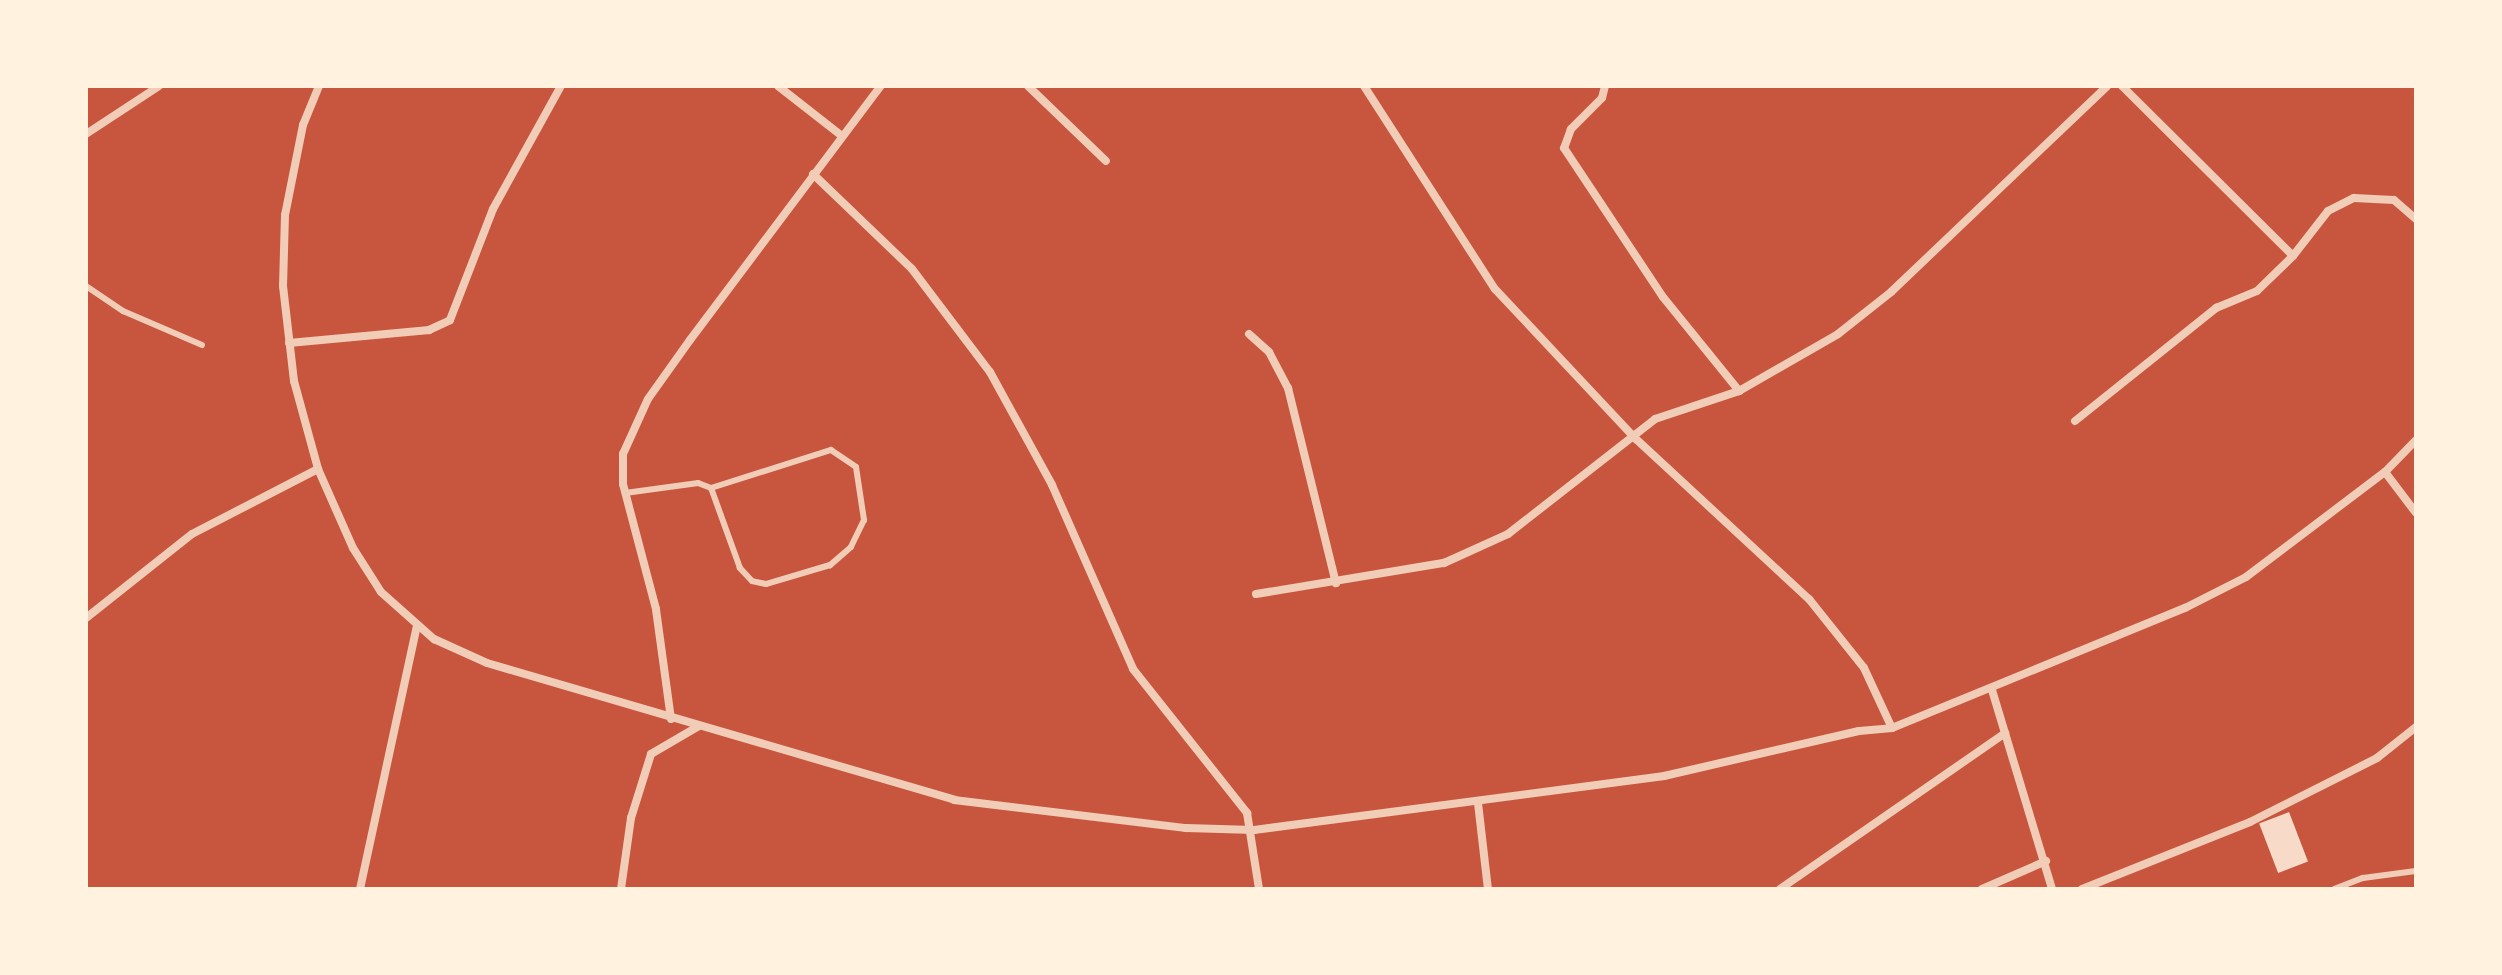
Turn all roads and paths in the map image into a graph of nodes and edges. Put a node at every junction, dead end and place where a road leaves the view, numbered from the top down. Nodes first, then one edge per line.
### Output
1 (159, 86) edge
2 (319, 86) edge
3 (561, 86) edge
4 (778, 86) edge
5 (881, 86) edge
6 (1028, 86) edge
7 (1364, 86) edge
8 (1605, 86) edge
9 (2107, 86) edge
10 (2122, 86) edge
11 (86, 134) edge
12 (842, 136) junction
13 (1106, 161) dead end
14 (813, 174) junction
15 (2416, 219) edge
16 (2293, 256) junction
17 (86, 286) edge
18 (1249, 334) dead end
19 (289, 343) junction
20 (202, 345) dead end
21 (1739, 391) junction
22 (2075, 421) dead end
23 (1636, 439) junction
24 (2416, 440) edge
25 (318, 469) junction
26 (2385, 472) junction
27 (711, 488) junction
28 (625, 493) junction
29 (2416, 513) edge
30 (1336, 583) junction
31 (1256, 594) dead end
32 (86, 618) edge
33 (417, 626) junction
34 (1992, 690) junction
35 (671, 719) junction
36 (700, 726) junction
37 (2416, 727) edge
38 (1892, 728) junction
39 (2005, 733) junction
40 (1478, 803) junction
41 (1254, 830) junction
42 (2046, 861) junction
43 (2416, 871) edge
44 (360, 889) edge
45 (621, 889) edge
46 (1259, 889) edge
47 (1488, 889) edge
48 (1780, 889) edge
49 (1982, 889) edge
50 (2052, 889) edge
51 (2082, 889) edge
52 (2334, 889) edge

1 - 11 street
2 - 19 street
3 - 19 street
4 - 12 street
5 - 12 street
6 - 13 street
7 - 23 street
8 - 21 street
9 - 21 street
10 - 16 street
12 - 14 street
14 - 28 street
14 - 41 street
15 - 16 street
16 - 22 street
17 - 20 lane
18 - 30 street
19 - 25 street
21 - 23 street
23 - 30 street
23 - 38 street
24 - 26 street
25 - 32 street
25 - 33 street
26 - 29 street
26 - 34 street
27 - 27 lane
27 - 28 lane
28 - 35 street
30 - 31 street
33 - 35 street
33 - 44 street
34 - 38 street
34 - 39 street
35 - 36 street
36 - 41 street
36 - 45 street
37 - 51 street
38 - 40 street
39 - 42 street
39 - 48 street
40 - 41 street
40 - 47 street
41 - 46 street
42 - 49 street
42 - 50 street
43 - 52 lane

